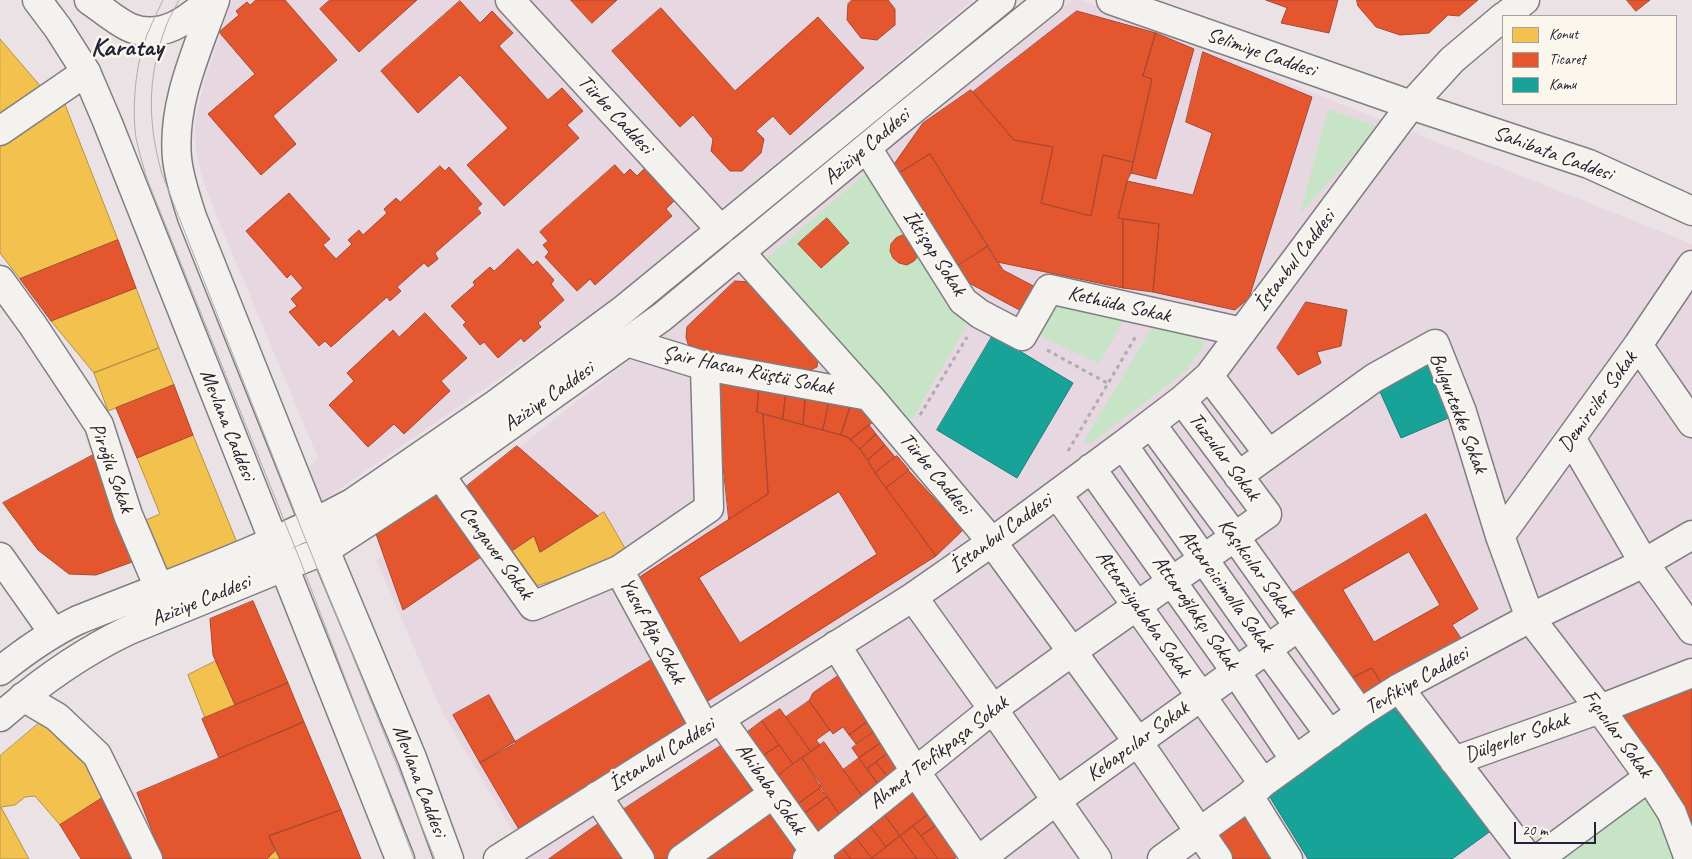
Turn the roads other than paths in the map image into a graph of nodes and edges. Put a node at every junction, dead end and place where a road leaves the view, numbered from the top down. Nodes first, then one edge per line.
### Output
1 (37, 0) edge
2 (89, 0) edge
3 (210, 0) edge
4 (215, 0) edge
5 (510, 0) edge
6 (1001, 0) edge
7 (1049, 0) edge
8 (1111, 0) edge
9 (1524, 0) edge
10 (1506, 15) edge
11 (1502, 19) edge
12 (86, 72) junction
13 (1411, 105) junction
14 (0, 130) edge
15 (867, 148) junction
16 (1690, 207) edge
17 (721, 230) junction
18 (740, 252) junction
19 (1692, 264) edge
20 (0, 280) edge
21 (1242, 332) junction
22 (1022, 336) joint
23 (627, 342) junction
24 (1638, 345) junction
25 (705, 366) junction
26 (1209, 376) junction
27 (869, 396) junction
28 (1182, 400) junction
29 (1692, 423) edge
30 (1151, 424) junction
31 (1571, 438) junction
32 (1123, 446) junction
33 (1268, 453) junction
34 (1091, 468) junction
35 (440, 475) junction
36 (1238, 476) junction
37 (1057, 494) junction
38 (1267, 514) joint
39 (314, 522) junction
40 (1692, 535) edge
41 (1500, 536) junction
42 (1235, 537) junction
43 (273, 541) junction
44 (992, 542) junction
45 (325, 550) junction
46 (0, 557) edge
47 (1203, 559) junction
48 (1644, 563) junction
49 (283, 567) junction
50 (619, 570) junction
51 (1172, 581) junction
52 (159, 588) junction
53 (913, 597) junction
54 (1138, 606) junction
55 (1530, 618) junction
56 (1298, 627) junction
57 (1692, 630) edge
58 (53, 632) junction
59 (836, 645) junction
60 (1267, 650) junction
61 (1073, 651) junction
62 (0, 671) edge
63 (1236, 672) junction
64 (1692, 673) edge
65 (1399, 688) junction
66 (1202, 696) junction
67 (23, 697) junction
68 (993, 709) junction
69 (1600, 709) junction
70 (1360, 713) junction
71 (0, 717) edge
72 (713, 724) junction
73 (1330, 735) junction
74 (1138, 742) junction
75 (1295, 760) junction
76 (1454, 761) junction
77 (915, 771) junction
78 (1649, 777) junction
79 (1256, 789) junction
80 (773, 794) junction
81 (597, 796) junction
82 (1057, 800) junction
83 (1200, 832) junction
84 (814, 857) edge
85 (148, 859) edge
86 (400, 859) edge
87 (449, 859) edge
88 (498, 859) edge
89 (640, 859) edge
90 (682, 859) edge
91 (976, 859) edge
92 (980, 859) edge
93 (1097, 859) edge
94 (1162, 859) edge
95 (1218, 859) edge
96 (1288, 859) edge
97 (1529, 859) edge
98 (1538, 859) edge
99 (1689, 859) edge

1 - 12 street, Mevlana Caddesi
2 - 3 street
4 - 39 street, Mevlana Caddesi
5 - 17 street, Türbe Caddesi
6 - 17 street, Aziziye Caddesi
7 - 15 street, Aziziye Caddesi
8 - 13 street, Selimiye Caddesi
9 - 10 street, İstanbul Caddesi
11 - 13 street, İstanbul Caddesi
12 - 14 street
12 - 43 street, Mevlana Caddesi
13 - 16 street, Sahibata Caddesi
13 - 21 street, İstanbul Caddesi
15 - 18 street, Aziziye Caddesi
15 - 22 street, İktişap Sokak
17 - 39 street, Aziziye Caddesi
18 - 23 street, Aziziye Caddesi
18 - 27 street, Türbe Caddesi
19 - 24 street, Demirciler Sokak
20 - 52 street, Piroğlu Sokak
21 - 22 street, Kethüda Sokak
21 - 26 street, İstanbul Caddesi
23 - 25 street, Şair Hasan Rüştü Sokak
23 - 35 street, Aziziye Caddesi
24 - 29 street
24 - 31 street, Demirciler Sokak
25 - 27 street, Şair Hasan Rüştü Sokak
25 - 50 street, Yusuf Ağa Sokak
26 - 28 street, İstanbul Caddesi
26 - 33 street
27 - 44 street, Türbe Caddesi
28 - 30 street, İstanbul Caddesi
28 - 36 street, Tuzcular Sokak
30 - 32 street, İstanbul Caddesi
30 - 42 street, Kaşıkcılar Sokak
31 - 41 street, Demirciler Sokak
31 - 48 street
32 - 34 street, İstanbul Caddesi
32 - 47 street, Attarcicimolla Sokak
33 - 36 street, Bulgurtekke Sokak
33 - 41 street, Bulgurtekke Sokak
34 - 37 street, İstanbul Caddesi
34 - 51 street, Attaroğlakçı Sokak
35 - 45 street, Aziziye Caddesi
35 - 50 street, Cengaver Sokak
36 - 38 street, Tuzcular Sokak
37 - 44 street, İstanbul Caddesi
37 - 54 street, Attarziyababa Sokak
38 - 42 street, Ahmet Tevfikpaşa Sokak
39 - 43 street, Aziziye Caddesi
39 - 45 street, Mevlana Caddesi
40 - 48 street, Tevfikiye Caddesi
41 - 55 street, Bulgurtekke Sokak
42 - 47 street, Ahmet Tevfikpaşa Sokak
42 - 56 street, Kaşıkcılar Sokak
43 - 49 street, Mevlana Caddesi
43 - 52 street, Aziziye Caddesi
44 - 53 street, İstanbul Caddesi
44 - 61 street, Türbe Caddesi
45 - 49 street, Aziziye Caddesi
45 - 87 street, Mevlana Caddesi
46 - 58 street
47 - 51 street, Ahmet Tevfikpaşa Sokak
47 - 60 street, Attarcicimolla Sokak
48 - 55 street, Tevfikiye Caddesi
48 - 57 street
49 - 67 street, Aziziye Caddesi
49 - 86 street, Mevlana Caddesi
50 - 72 street, Yusuf Ağa Sokak
51 - 54 street, Ahmet Tevfikpaşa Sokak
51 - 63 street, Attaroğlakçı Sokak
52 - 58 street, Aziziye Caddesi
53 - 59 street, İstanbul Caddesi
53 - 68 street
54 - 61 street, Ahmet Tevfikpaşa Sokak
54 - 66 street, Attarziyababa Sokak
55 - 65 street, Tevfikiye Caddesi
55 - 69 street, Fıçıcılar Sokak
56 - 60 street, Kebapcılar Sokak
56 - 70 street, Kaşıkcılar Sokak
58 - 62 street, Aziziye Caddesi
59 - 72 street, İstanbul Caddesi
59 - 77 street
60 - 63 street, Kebapcılar Sokak
60 - 73 street, Attarcicimolla Sokak
61 - 68 street, Ahmet Tevfikpaşa Sokak
61 - 74 street, Türbe Caddesi
63 - 66 street, Kebapcılar Sokak
63 - 75 street, Attaroğlakçı Sokak
64 - 69 street, Dülgerler Sokak
65 - 70 street, Tevfikiye Caddesi
65 - 76 street
66 - 74 street, Kebapcılar Sokak
66 - 79 street, Attarziyababa Sokak
67 - 71 street, Aziziye Caddesi
67 - 85 street
68 - 77 street, Ahmet Tevfikpaşa Sokak
68 - 82 street
69 - 76 street, Dülgerler Sokak
69 - 78 street, Fıçıcılar Sokak
70 - 73 street, Tevfikiye Caddesi
72 - 80 street, Ahibaba Sokak
72 - 81 street, İstanbul Caddesi
73 - 75 street, Tevfikiye Caddesi
74 - 82 street, Kebapcılar Sokak
74 - 83 street, Türbe Caddesi
75 - 79 street, Tevfikiye Caddesi
76 - 97 street
77 - 84 street, Ahmet Tevfikpaşa Sokak
77 - 91 street
78 - 98 street
78 - 99 street, Fıçıcılar Sokak
79 - 83 street, Tevfikiye Caddesi
79 - 96 street, Attarziyababa Sokak
80 - 84 street, Ahibaba Sokak
80 - 90 street
81 - 88 street, İstanbul Caddesi
81 - 89 street
82 - 92 street, Kebapcılar Sokak
82 - 93 street
83 - 94 street, Tevfikiye Caddesi
83 - 95 street, Türbe Caddesi

